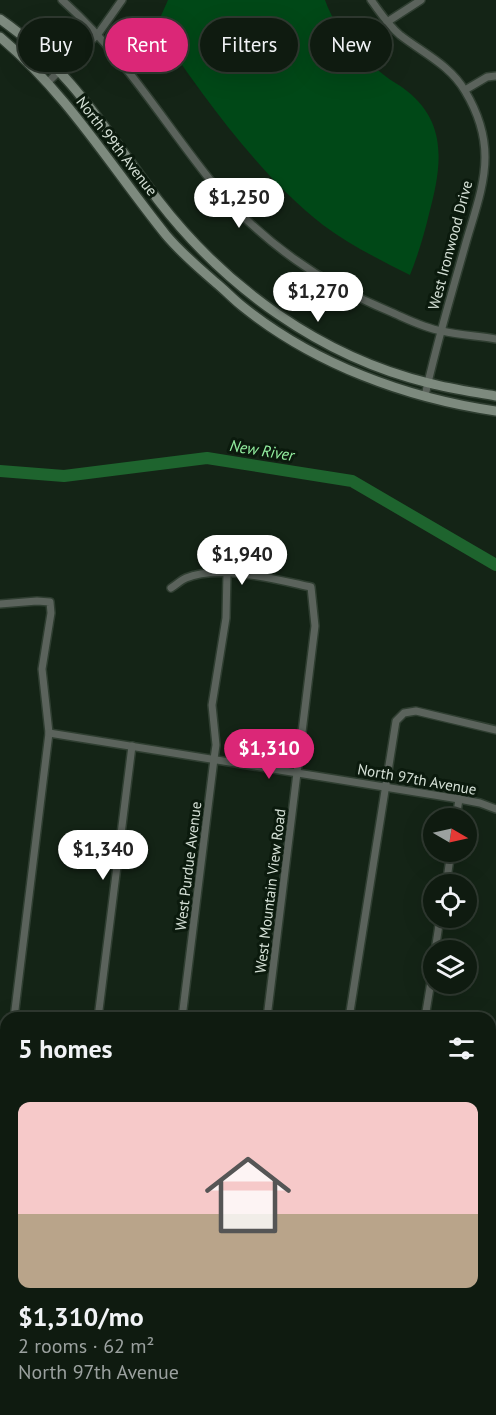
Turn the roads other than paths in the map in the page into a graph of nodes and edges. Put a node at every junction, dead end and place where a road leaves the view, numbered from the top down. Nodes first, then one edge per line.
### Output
1 (62, 0) edge
2 (122, 0) edge
3 (371, 0) edge
4 (421, 0) edge
5 (384, 18) edge
6 (0, 19) edge
7 (392, 19) edge
8 (392, 27) edge
9 (18, 33) edge
10 (98, 34) junction
11 (0, 37) edge
12 (93, 39) edge
13 (58, 72) edge
14 (60, 72) edge
15 (496, 76) edge
16 (48, 82) junction
17 (465, 90) junction
18 (179, 224) junction
19 (166, 234) junction
20 (441, 331) junction
21 (496, 339) edge
22 (428, 383) junction
23 (425, 396) junction
24 (496, 396) edge
25 (496, 411) edge
26 (227, 573) junction
27 (171, 588) dead end
28 (0, 604) edge
29 (496, 730) edge
30 (49, 733) junction
31 (132, 746) junction
32 (214, 759) junction
33 (298, 772) junction
34 (385, 787) junction
35 (459, 800) junction
36 (458, 808) edge
37 (496, 809) edge
38 (429, 994) edge
39 (15, 1012) edge
40 (99, 1012) edge
41 (183, 1012) edge
42 (268, 1012) edge
43 (350, 1012) edge
44 (426, 1012) edge

1 - 10 street
2 - 10 street
3 - 5 street, West Ironwood Drive
4 - 7 street
6 - 9 main road, North 99th Avenue
8 - 17 street, West Ironwood Drive
10 - 12 street
10 - 20 street
11 - 16 main road, North 99th Avenue
13 - 16 street
14 - 18 main road, North 99th Avenue
15 - 17 street
16 - 19 main road, North 99th Avenue
17 - 20 street, West Ironwood Drive
18 - 19 main road
18 - 22 main road, North 99th Avenue
19 - 23 main road, North 99th Avenue
20 - 21 street
20 - 22 street, West Ironwood Drive
22 - 23 street, West Ironwood Drive
22 - 24 main road, North 99th Avenue
23 - 25 main road, North 99th Avenue
26 - 27 street
26 - 32 street, West Purdue Avenue
26 - 33 street, West Mountain View Road
28 - 30 street
29 - 34 street
30 - 31 street, North 97th Avenue
30 - 39 street
31 - 32 street, North 97th Avenue
31 - 40 street
32 - 33 street, North 97th Avenue
32 - 41 street, West Purdue Avenue
33 - 34 street, North 97th Avenue
33 - 42 street, West Mountain View Road
34 - 35 street, North 97th Avenue
34 - 43 street
35 - 36 street
35 - 37 street, North 97th Avenue
38 - 44 street

